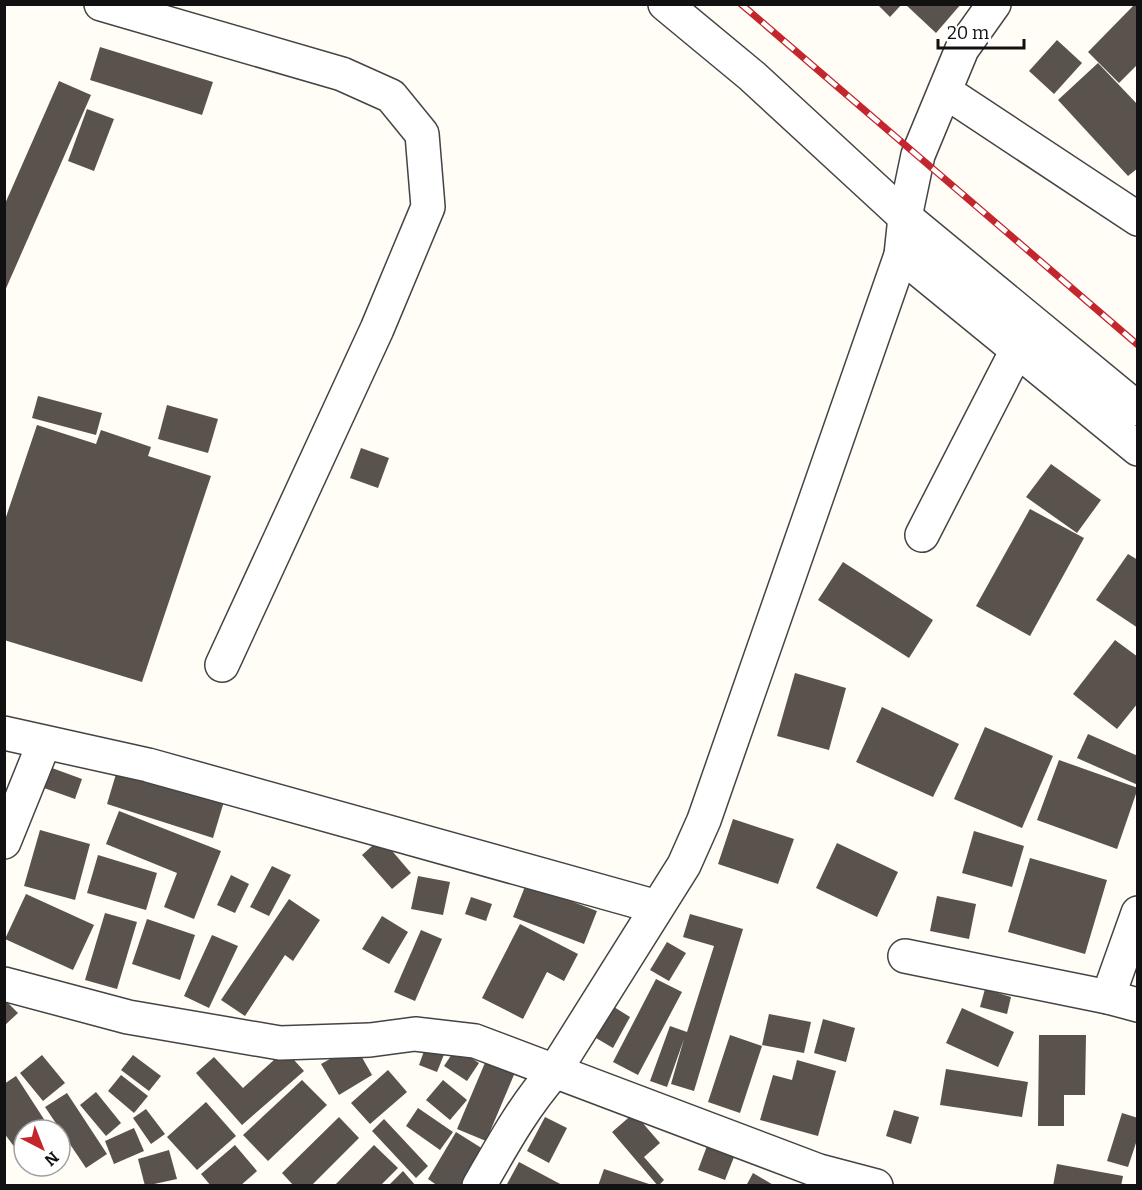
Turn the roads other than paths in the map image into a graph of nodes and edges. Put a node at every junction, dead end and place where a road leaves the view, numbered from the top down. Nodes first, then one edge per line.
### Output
1 (101, 4) edge
2 (665, 4) edge
3 (994, 4) edge
4 (946, 92) junction
5 (1136, 214) edge
6 (906, 217) junction
7 (902, 255) junction
8 (1017, 350) junction
9 (1137, 409) edge
10 (1137, 449) edge
11 (922, 535) dead end
12 (222, 665) dead end
13 (4, 733) edge
14 (44, 742) junction
15 (4, 842) edge
16 (657, 907) junction
17 (1137, 913) edge
18 (905, 956) dead end
19 (4, 984) edge
20 (1123, 1001) edge
21 (554, 1072) junction
22 (479, 1185) edge
23 (876, 1185) edge

1 - 12 street
2 - 6 street
3 - 4 street
4 - 5 street
4 - 6 street
6 - 7 street
6 - 9 street
7 - 8 street
7 - 16 street
8 - 10 street
8 - 11 street
13 - 14 street
14 - 15 street
14 - 16 street
16 - 21 street
17 - 20 street
18 - 20 street
19 - 21 street
21 - 22 street
21 - 23 street

